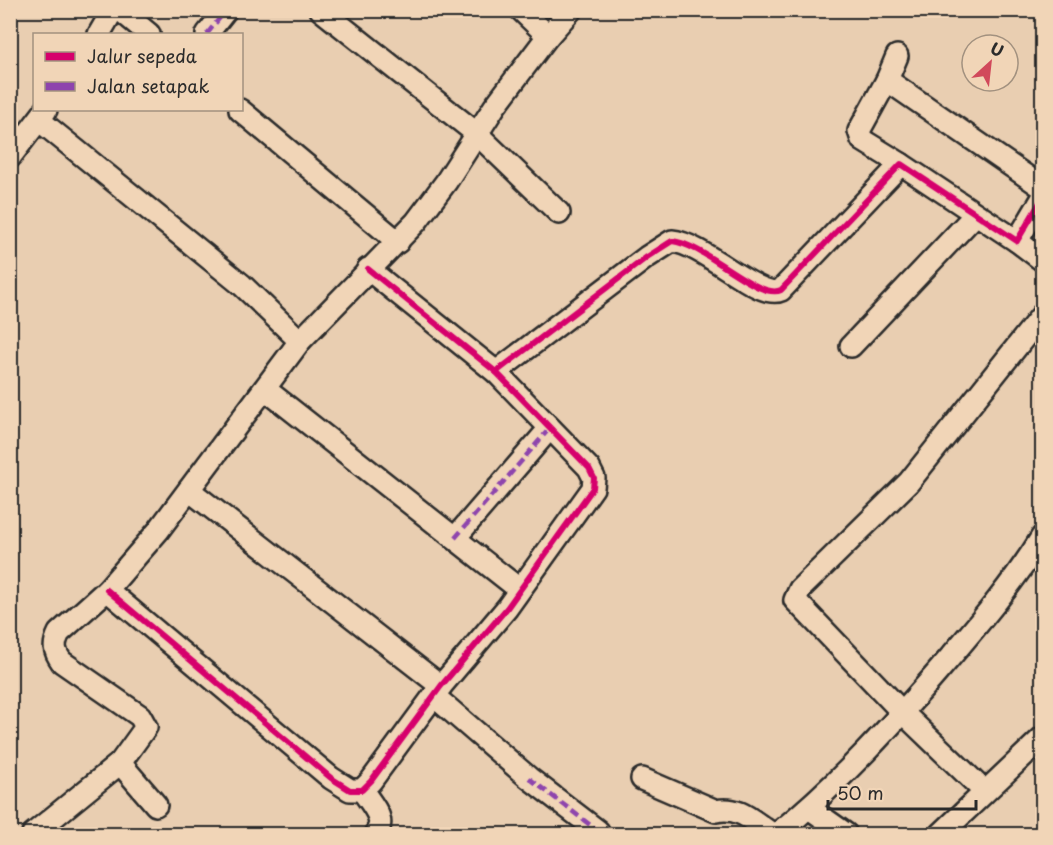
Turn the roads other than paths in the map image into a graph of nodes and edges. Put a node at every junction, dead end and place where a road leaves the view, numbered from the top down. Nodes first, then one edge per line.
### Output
1 (113, 10) edge
2 (120, 10) edge
3 (226, 10) edge
4 (321, 10) edge
5 (521, 10) edge
6 (572, 10) edge
7 (100, 33) edge
8 (148, 33) edge
9 (208, 33) edge
10 (548, 36) junction
11 (897, 56) dead end
12 (887, 80) junction
13 (241, 111) edge
14 (43, 115) edge
15 (476, 133) junction
16 (10, 157) edge
17 (901, 164) junction
18 (1042, 187) edge
19 (1042, 199) edge
20 (559, 213) dead end
21 (975, 215) junction
22 (1017, 241) junction
23 (398, 242) junction
24 (1042, 260) edge
25 (368, 269) junction
26 (1042, 315) edge
27 (300, 340) junction
28 (851, 346) dead end
29 (496, 372) junction
30 (265, 389) junction
31 (550, 428) junction
32 (189, 490) junction
33 (1042, 537) edge
34 (455, 538) junction
35 (519, 589) junction
36 (107, 590) junction
37 (438, 691) junction
38 (903, 713) junction
39 (1042, 738) edge
40 (120, 763) junction
41 (642, 779) dead end
42 (362, 790) junction
43 (984, 791) junction
44 (156, 805) dead end
45 (809, 808) junction
46 (33, 834) edge
47 (375, 834) edge
48 (596, 834) edge
49 (772, 834) edge
50 (777, 834) edge
51 (846, 834) edge
52 (941, 834) edge

1 - 7 street
2 - 8 street
3 - 9 street
4 - 15 street
5 - 10 street
6 - 10 street
10 - 15 street
11 - 12 street
12 - 17 street
12 - 18 street
13 - 23 street
14 - 16 street
14 - 27 street
15 - 20 street
15 - 23 street
17 - 21 street
17 - 29 street
19 - 22 street
21 - 22 street
21 - 28 street
22 - 24 street
23 - 25 street
25 - 27 street
25 - 29 street
26 - 38 street
27 - 30 street
29 - 31 street
30 - 32 street
30 - 34 street
31 - 34 street
31 - 35 street
32 - 36 street
32 - 37 street
33 - 38 street
34 - 35 street
35 - 37 street
36 - 40 street
36 - 42 street
37 - 42 street
37 - 48 street
38 - 43 street
38 - 45 street
39 - 43 street
40 - 44 street
40 - 46 street
41 - 49 street
42 - 47 street
43 - 52 street
45 - 50 street
45 - 51 street

